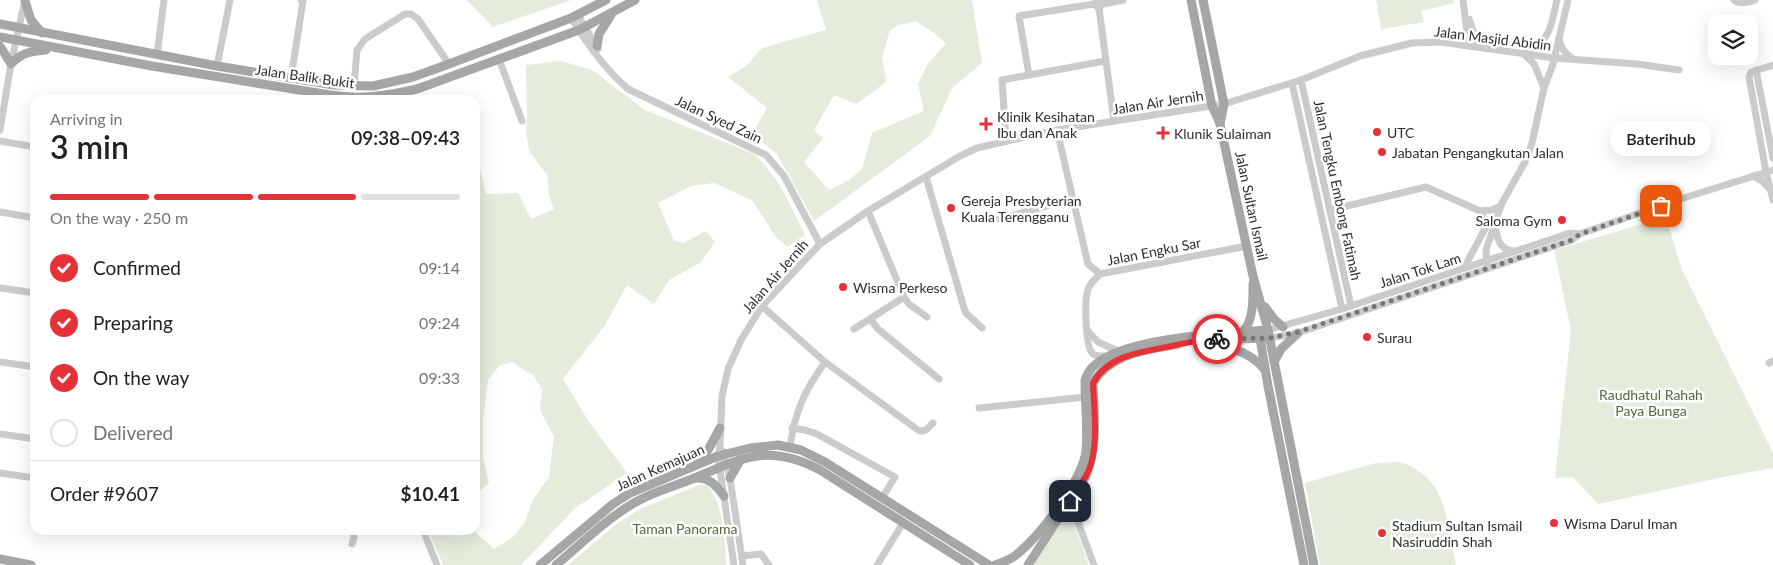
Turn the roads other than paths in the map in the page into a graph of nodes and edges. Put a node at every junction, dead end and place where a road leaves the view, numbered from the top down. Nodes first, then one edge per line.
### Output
1 (164, 0) edge
2 (230, 0) edge
3 (301, 0) edge
4 (606, 0) edge
5 (636, 0) edge
6 (1124, 0) edge
7 (1191, 0) edge
8 (1203, 0) edge
9 (1463, 0) edge
10 (1557, 0) edge
11 (1568, 0) edge
12 (1734, 0) edge
13 (1755, 0) edge
14 (25, 1) edge
15 (1099, 3) edge
16 (1466, 12) junction
17 (612, 13) junction
18 (574, 17) junction
19 (0, 24) edge
20 (19, 28) junction
21 (582, 29) junction
22 (42, 33) junction
23 (1558, 35) junction
24 (0, 37) edge
25 (16, 41) junction
26 (1464, 45) junction
27 (0, 46) edge
28 (597, 46) junction
29 (1479, 47) junction
30 (59, 49) junction
31 (1520, 53) junction
32 (157, 55) junction
33 (1554, 58) junction
34 (499, 59) junction
35 (1574, 59) junction
36 (602, 61) junction
37 (1105, 61) junction
38 (11, 64) junction
39 (449, 64) junction
40 (1773, 65) edge
41 (217, 66) junction
42 (1678, 70) dead end
43 (1756, 70) junction
44 (1029, 75) junction
45 (291, 78) junction
46 (1301, 80) junction
47 (1292, 83) junction
48 (354, 86) junction
49 (1544, 88) junction
50 (326, 95) edge
51 (402, 95) edge
52 (1224, 104) junction
53 (1212, 106) junction
54 (522, 121) dead end
55 (1114, 121) junction
56 (1220, 124) junction
57 (0, 130) edge
58 (1057, 130) junction
59 (1006, 140) junction
60 (0, 141) edge
61 (30, 146) edge
62 (1773, 158) edge
63 (1769, 173) edge
64 (1753, 176) junction
65 (926, 177) junction
66 (1770, 190) junction
67 (1072, 199) junction
68 (1773, 200) edge
69 (1501, 206) junction
70 (1330, 210) junction
71 (1480, 211) junction
72 (0, 212) edge
73 (868, 212) junction
74 (30, 217) edge
75 (999, 219) dead end
76 (1495, 222) junction
77 (1580, 234) junction
78 (820, 244) junction
79 (1247, 246) junction
80 (1518, 251) junction
81 (1487, 265) junction
82 (1463, 269) junction
83 (1100, 274) junction
84 (1253, 276) junction
85 (0, 288) edge
86 (30, 292) edge
87 (904, 297) junction
88 (1262, 303) junction
89 (762, 306) junction
90 (1351, 306) junction
91 (1342, 309) junction
92 (927, 318) dead end
93 (870, 319) junction
94 (1283, 326) junction
95 (982, 328) dead end
96 (854, 329) dead end
97 (1087, 330) junction
98 (1244, 331) junction
99 (1298, 332) junction
100 (1269, 334) junction
101 (1237, 338) junction
102 (1260, 338) junction
103 (1210, 340) junction
104 (1120, 352) junction
105 (1110, 356) junction
106 (0, 362) edge
107 (825, 362) junction
108 (1274, 362) junction
109 (30, 366) edge
110 (1265, 370) junction
111 (939, 379) dead end
112 (1085, 397) junction
113 (979, 408) dead end
114 (933, 423) dead end
115 (720, 428) junction
116 (792, 428) junction
117 (0, 434) edge
118 (30, 438) edge
119 (790, 447) junction
120 (721, 452) junction
121 (742, 459) junction
122 (695, 466) junction
123 (723, 466) junction
124 (0, 473) edge
125 (30, 477) edge
126 (695, 478) junction
127 (730, 478) junction
128 (724, 496) junction
129 (882, 498) junction
130 (1070, 501) junction
131 (903, 523) junction
132 (353, 535) edge
133 (425, 535) edge
134 (352, 544) dead end
135 (742, 556) junction
136 (0, 559) edge
137 (31, 565) edge
138 (437, 565) edge
139 (540, 565) edge
140 (556, 565) edge
141 (734, 565) edge
142 (742, 565) edge
143 (769, 565) edge
144 (877, 565) edge
145 (970, 565) edge
146 (989, 565) edge
147 (995, 565) edge
148 (1028, 565) edge
149 (1094, 565) edge
150 (1304, 565) edge
151 (1314, 565) edge

1 - 32 street
2 - 41 street
3 - 45 street
4 - 18 main road, Jalan Balik Bukit
5 - 17 main road, Jalan Balik Bukit
6 - 15 street
7 - 53 main road
8 - 52 main road, Jalan Sultan Ismail
9 - 16 street
10 - 31 street
11 - 23 street
12 - 13 street
14 - 20 street
14 - 22 main road
15 - 37 street
15 - 44 street
16 - 26 street
16 - 29 street
17 - 21 main road, Jalan Balik Bukit
17 - 28 main road
18 - 21 street
18 - 39 main road, Jalan Balik Bukit
19 - 20 main road, Jalan Balik Bukit
20 - 22 main road, Jalan Balik Bukit
20 - 25 street
21 - 28 street
21 - 34 main road, Jalan Balik Bukit
21 - 36 street, Jalan Syed Zain
22 - 32 main road, Jalan Balik Bukit
23 - 33 street
23 - 35 street
24 - 25 main road, Jalan Balik Bukit
25 - 30 main road, Jalan Balik Bukit
25 - 38 street
26 - 29 street, Jalan Masjid Abidin
26 - 46 street, Jalan Masjid Abidin
27 - 38 main road
28 - 36 street
29 - 31 street, Jalan Masjid Abidin
30 - 38 main road
30 - 50 main road, Jalan Balik Bukit
31 - 33 street, Jalan Masjid Abidin
31 - 49 street
32 - 41 main road, Jalan Balik Bukit
33 - 35 street, Jalan Masjid Abidin
33 - 49 street
34 - 51 main road, Jalan Balik Bukit
34 - 54 street
35 - 42 street, Jalan Masjid Abidin
36 - 78 street, Jalan Syed Zain
37 - 44 street
37 - 55 street
38 - 57 street
39 - 48 main road, Jalan Balik Bukit
39 - 48 street
40 - 43 street
41 - 45 main road, Jalan Balik Bukit
43 - 62 street
43 - 63 street
44 - 59 street
45 - 48 main road, Jalan Balik Bukit
46 - 47 street, Jalan Masjid Abidin
46 - 70 street, Jalan Tengku Embong Fatimah
47 - 52 street, Jalan Masjid Abidin
47 - 91 street, Jalan Tengku Embong Fatimah
49 - 69 street
52 - 53 street, Jalan Air Jernih
52 - 56 main road, Jalan Sultan Ismail
53 - 55 street, Jalan Air Jernih
53 - 56 main road
55 - 58 street, Jalan Air Jernih
56 - 79 main road, Jalan Sultan Ismail
58 - 59 street, Jalan Air Jernih
58 - 67 street, Jalan Engku Sar
59 - 65 street, Jalan Air Jernih
60 - 61 street
63 - 64 street, Jalan Tok Lam
63 - 66 street
64 - 66 street
64 - 77 street, Jalan Tok Lam
65 - 73 street, Jalan Air Jernih
65 - 95 street
66 - 68 street
67 - 75 street
67 - 83 street, Jalan Engku Sar
69 - 71 street
69 - 76 street
70 - 71 street
70 - 90 street, Jalan Tengku Embong Fatimah
71 - 82 street
72 - 74 street
73 - 78 street, Jalan Air Jernih
73 - 87 street
76 - 80 street
76 - 81 street
77 - 80 street, Jalan Tok Lam
77 - 81 street, Jalan Tok Lam
78 - 89 street, Jalan Air Jernih
79 - 83 street, Jalan Engku Sar
79 - 84 main road, Jalan Sultan Ismail
80 - 81 street, Jalan Tok Lam
81 - 82 street, Jalan Tok Lam
81 - 99 street, Jalan Tok Lam
82 - 90 street, Jalan Tok Lam
83 - 97 street
84 - 88 main road, Jalan Sultan Ismail
84 - 98 main road
85 - 86 street
87 - 92 street
87 - 93 street
88 - 94 main road
88 - 100 main road, Jalan Sultan Ismail
89 - 107 street
89 - 115 street, Jalan Air Jernih
90 - 91 street, Jalan Tok Lam
91 - 94 street, Jalan Tok Lam
93 - 96 street
93 - 111 street
94 - 100 street, Jalan Tok Lam
97 - 104 street
97 - 105 street
98 - 100 main road
98 - 101 main road
98 - 104 main road
99 - 100 street, Jalan Tok Lam
99 - 108 main road
100 - 102 main road
100 - 108 main road, Jalan Sultan Ismail
101 - 102 main road
101 - 103 main road
102 - 110 main road
103 - 110 main road
103 - 130 main road
104 - 105 main road
105 - 112 main road
106 - 109 street
107 - 114 street
107 - 116 street
108 - 151 main road, Jalan Sultan Ismail
110 - 150 main road
112 - 113 street
112 - 147 main road
115 - 120 street, Jalan Air Jernih
115 - 122 main road
116 - 119 street
116 - 129 street
117 - 118 street
119 - 120 main road, Jalan Kemajuan
119 - 129 main road, Jalan Kemajuan
120 - 122 main road, Jalan Kemajuan
120 - 123 street, Jalan Air Jernih
121 - 123 main road, Jalan Kemajuan
121 - 127 main road
121 - 131 main road, Jalan Kemajuan
122 - 139 main road, Jalan Kemajuan
123 - 126 main road, Jalan Kemajuan
123 - 127 street
123 - 128 street
124 - 125 street
126 - 128 main road
126 - 140 main road, Jalan Kemajuan
127 - 135 street
128 - 141 street
129 - 146 main road, Jalan Kemajuan
130 - 148 main road
130 - 149 street
131 - 144 street
131 - 145 main road, Jalan Kemajuan
132 - 134 street
133 - 138 street
135 - 142 street
135 - 143 street
136 - 137 main road

